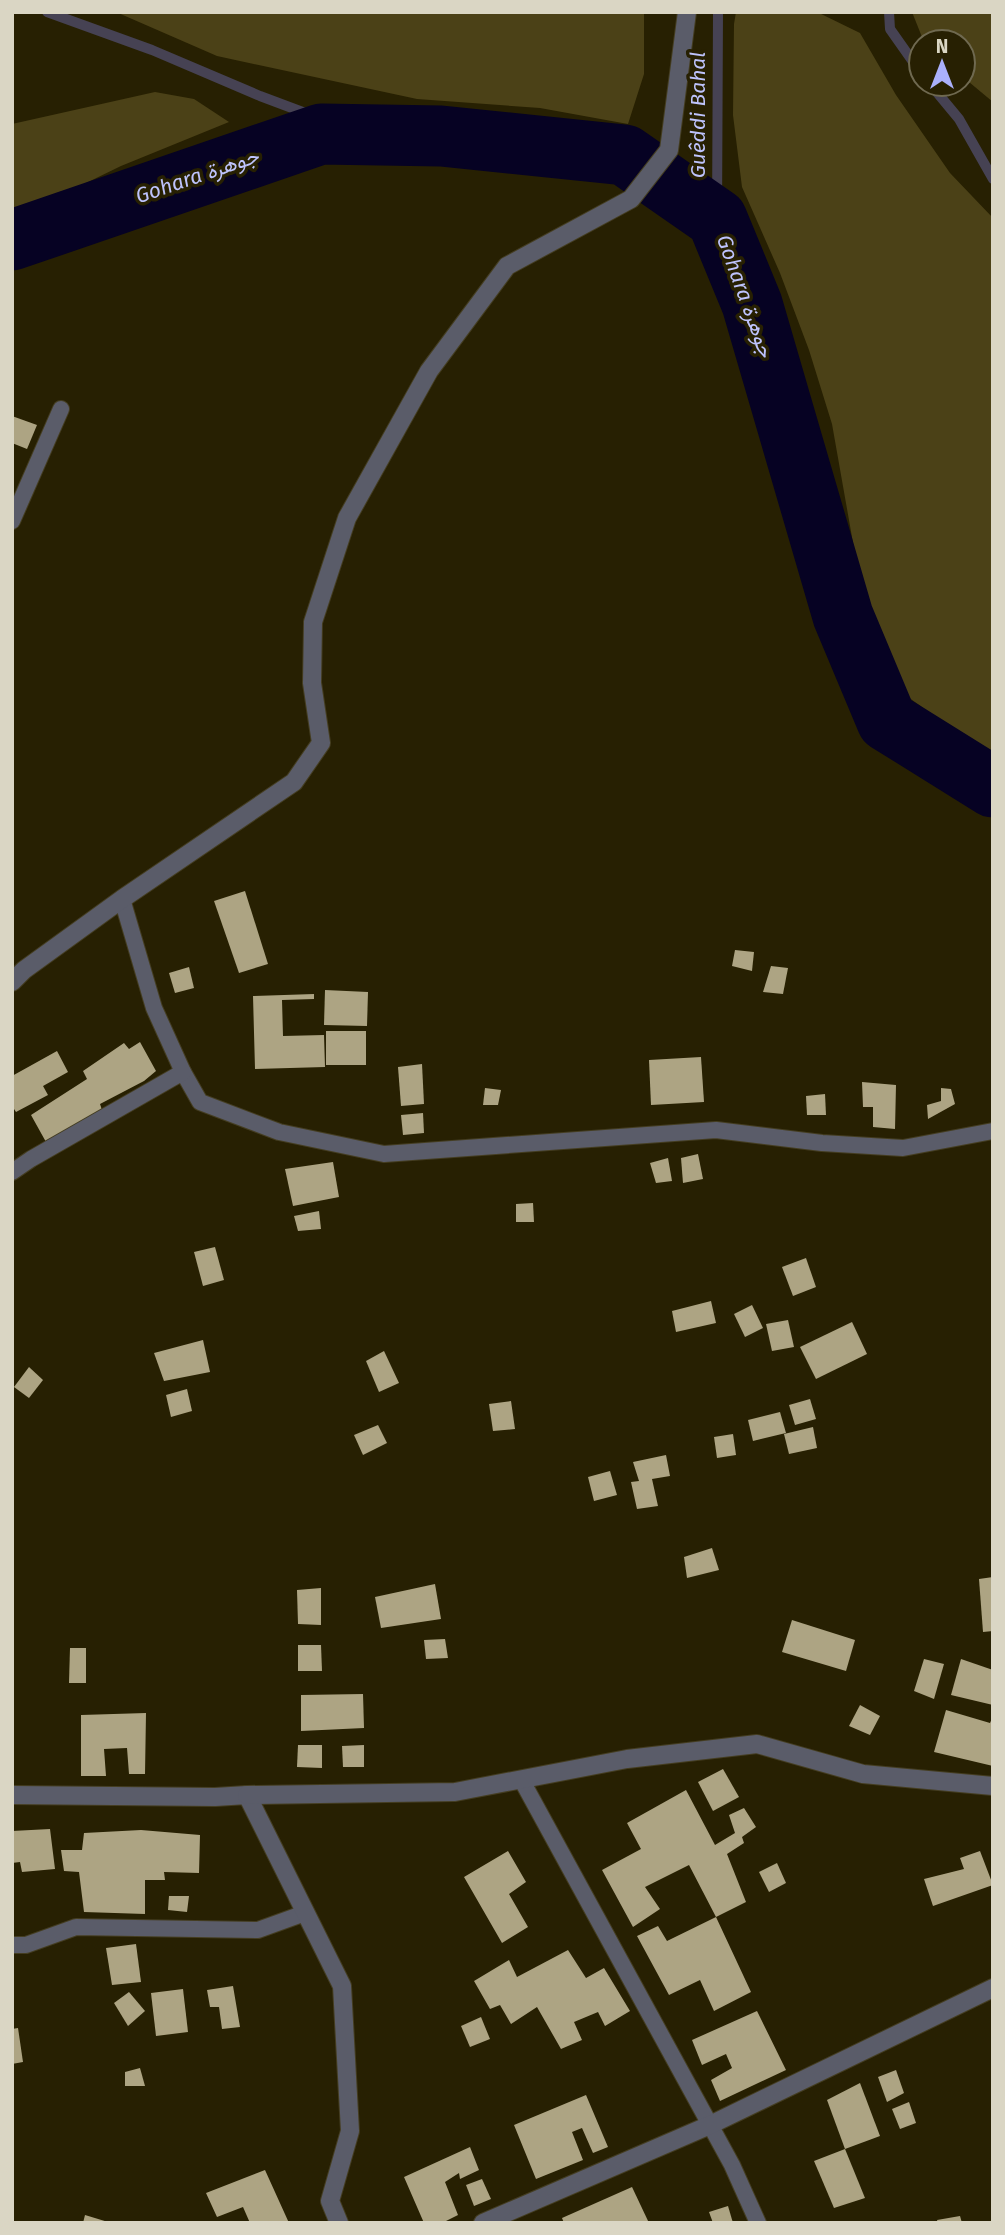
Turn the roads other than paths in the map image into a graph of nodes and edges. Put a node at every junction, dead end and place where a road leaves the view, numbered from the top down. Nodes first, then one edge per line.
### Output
1 (687, 12) edge
2 (61, 409) dead end
3 (12, 521) edge
4 (122, 899) junction
5 (12, 982) edge
6 (183, 1072) junction
7 (993, 1131) edge
8 (12, 1172) edge
9 (521, 1779) junction
10 (993, 1786) edge
11 (12, 1795) edge
12 (247, 1795) junction
13 (305, 1913) junction
14 (12, 1945) edge
15 (993, 1989) edge
16 (710, 2126) junction
17 (339, 2223) edge
18 (482, 2223) edge
19 (758, 2223) edge

1 - 4 street
2 - 3 lane
4 - 5 street
4 - 6 lane
6 - 7 lane
6 - 8 lane
9 - 10 street
9 - 12 street
9 - 16 lane
11 - 12 street
12 - 13 street
13 - 14 lane
13 - 17 street
15 - 16 street
16 - 18 street
16 - 19 lane

